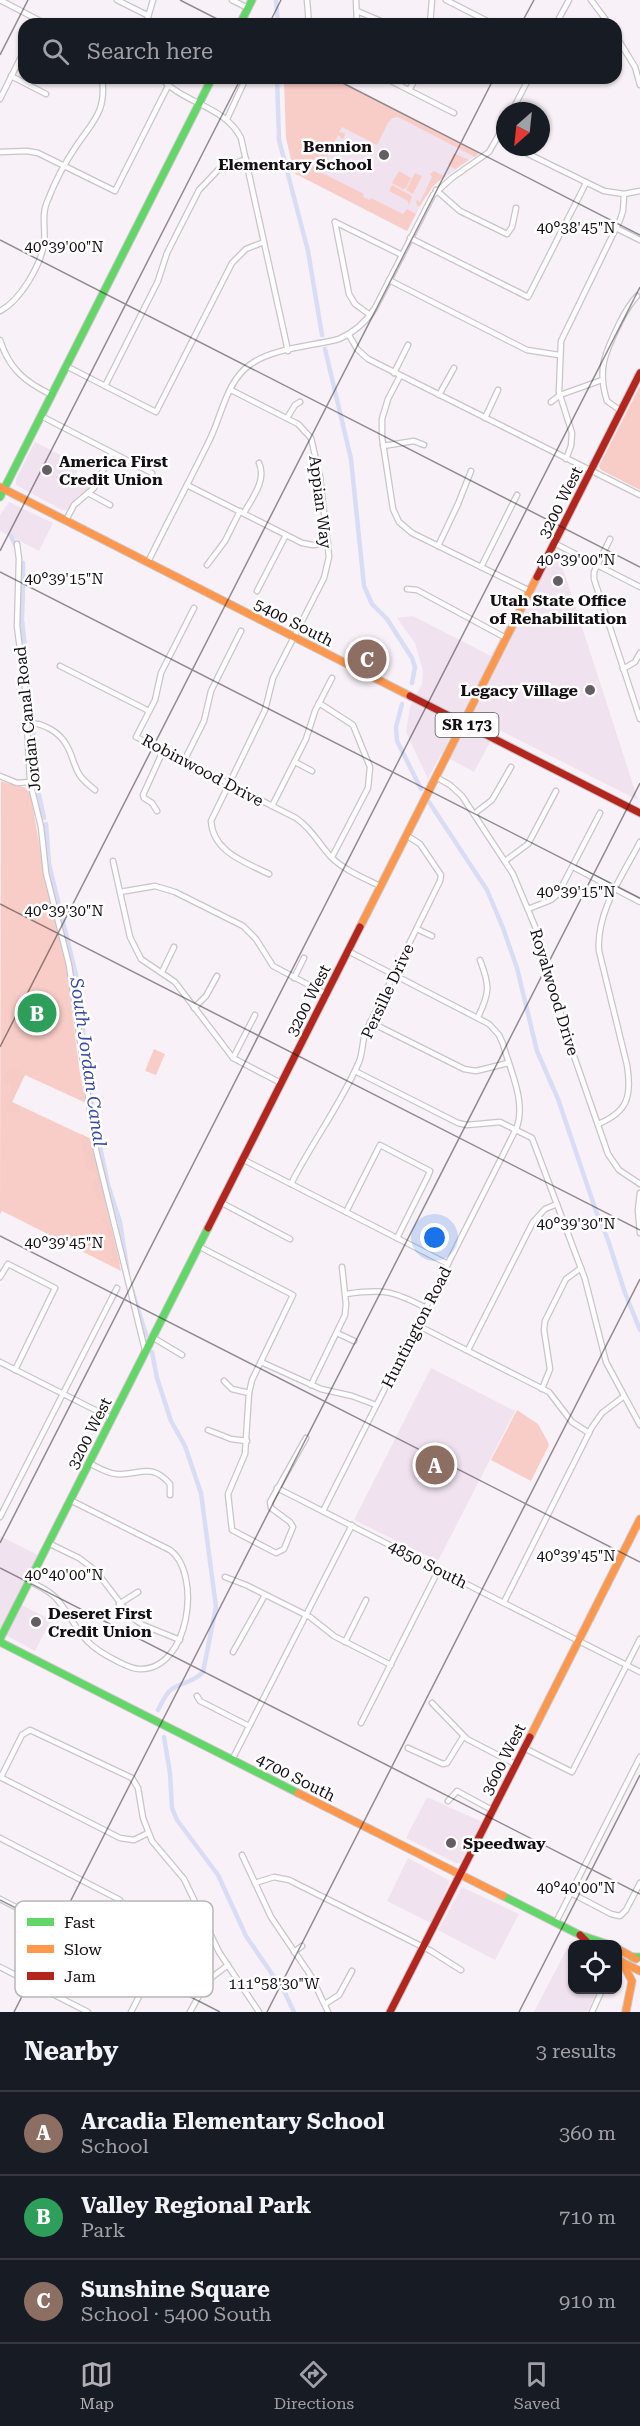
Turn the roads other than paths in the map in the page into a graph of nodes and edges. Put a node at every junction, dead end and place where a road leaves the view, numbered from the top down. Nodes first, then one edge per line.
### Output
1 (0, 0) edge
2 (117, 0) edge
3 (153, 0) edge
4 (232, 0) edge
5 (252, 0) edge
6 (307, 0) edge
7 (356, 0) edge
8 (432, 0) edge
9 (446, 0) edge
10 (569, 0) edge
11 (591, 0) edge
12 (248, 8) junction
13 (357, 11) junction
14 (147, 15) junction
15 (32, 18) edge
16 (147, 18) edge
17 (243, 18) edge
18 (308, 18) edge
19 (357, 18) edge
20 (374, 18) edge
21 (430, 18) edge
22 (481, 18) edge
23 (559, 18) edge
24 (604, 18) edge
25 (622, 46) edge
26 (18, 63) edge
27 (11, 76) junction
28 (18, 80) edge
29 (27, 84) edge
30 (103, 84) edge
31 (209, 84) edge
32 (245, 84) edge
33 (397, 84) edge
34 (412, 84) edge
35 (526, 84) edge
36 (640, 85) edge
37 (168, 86) joint
38 (409, 90) junction
39 (46, 94) dead end
40 (0, 99) edge
41 (517, 102) edge
42 (199, 104) junction
43 (454, 113) dead end
44 (228, 119) junction
45 (496, 144) edge
46 (0, 152) edge
47 (532, 156) edge
48 (246, 159) junction
49 (65, 166) junction
50 (586, 183) junction
51 (436, 190) junction
52 (640, 191) edge
53 (624, 194) junction
54 (516, 208) dead end
55 (616, 228) junction
56 (410, 238) junction
57 (640, 240) edge
58 (264, 242) junction
59 (402, 255) junction
60 (389, 280) junction
61 (637, 296) dead end
62 (0, 311) edge
63 (370, 315) junction
64 (349, 335) junction
65 (0, 340) edge
66 (408, 345) dead end
67 (288, 351) junction
68 (559, 356) junction
69 (66, 366) junction
70 (454, 369) dead end
71 (640, 373) edge
72 (397, 374) junction
73 (602, 380) junction
74 (105, 386) junction
75 (231, 390) junction
76 (498, 390) dead end
77 (51, 395) junction
78 (439, 395) junction
79 (560, 395) junction
80 (300, 402) dead end
81 (550, 402) dead end
82 (621, 411) junction
83 (41, 416) junction
84 (286, 418) junction
85 (485, 418) junction
86 (424, 445) dead end
87 (383, 446) junction
88 (112, 453) junction
89 (566, 459) junction
90 (259, 464) dead end
91 (591, 470) junction
92 (471, 471) dead end
93 (152, 473) dead end
94 (187, 484) junction
95 (2, 488) edge
96 (88, 493) junction
97 (517, 495) dead end
98 (640, 495) edge
99 (0, 497) edge
100 (110, 505) dead end
101 (242, 512) junction
102 (66, 520) junction
103 (286, 535) junction
104 (610, 539) dead end
105 (328, 543) junction
106 (554, 543) junction
107 (17, 544) dead end
108 (438, 546) junction
109 (148, 562) junction
110 (207, 565) dead end
111 (597, 565) junction
112 (482, 567) junction
113 (640, 586) edge
114 (407, 589) dead end
115 (257, 591) dead end
116 (530, 591) junction
117 (194, 608) dead end
118 (241, 631) dead end
119 (294, 637) junction
120 (506, 638) junction
121 (640, 653) edge
122 (60, 666) dead end
123 (623, 669) junction
124 (332, 678) dead end
125 (319, 703) junction
126 (149, 711) junction
127 (640, 719) edge
128 (27, 723) junction
129 (462, 723) junction
130 (163, 751) junction
131 (184, 761) junction
132 (295, 762) junction
133 (510, 767) dead end
134 (312, 771) dead end
135 (0, 776) edge
136 (436, 777) junction
137 (30, 782) junction
138 (228, 783) junction
139 (95, 790) dead end
140 (556, 791) dead end
141 (272, 806) junction
142 (157, 811) dead end
143 (600, 813) dead end
144 (640, 813) edge
145 (474, 814) junction
146 (406, 835) junction
147 (640, 842) edge
148 (332, 857) junction
149 (112, 861) dead end
150 (505, 861) junction
151 (573, 867) junction
152 (269, 874) dead end
153 (380, 886) junction
154 (616, 890) junction
155 (120, 892) junction
156 (640, 902) edge
157 (528, 909) junction
158 (417, 929) junction
159 (432, 936) dead end
160 (174, 947) dead end
161 (348, 951) junction
162 (304, 958) dead end
163 (480, 960) dead end
164 (162, 972) junction
165 (394, 975) junction
166 (218, 976) dead end
167 (294, 978) junction
168 (326, 994) junction
169 (194, 1008) junction
170 (255, 1015) dead end
171 (477, 1017) junction
172 (370, 1022) junction
173 (233, 1058) junction
174 (508, 1063) junction
175 (355, 1071) junction
176 (281, 1083) junction
177 (597, 1124) junction
178 (516, 1129) junction
179 (242, 1159) junction
180 (291, 1184) junction
181 (640, 1184) edge
182 (640, 1193) edge
183 (220, 1202) junction
184 (558, 1204) junction
185 (639, 1210) edge
186 (346, 1212) junction
187 (640, 1233) edge
188 (397, 1238) junction
189 (290, 1239) dead end
190 (198, 1246) junction
191 (448, 1264) junction
192 (342, 1267) dead end
193 (581, 1269) junction
194 (0, 1277) edge
195 (117, 1288) dead end
196 (346, 1294) junction
197 (426, 1308) junction
198 (417, 1325) junction
199 (337, 1333) junction
200 (152, 1337) junction
201 (354, 1341) dead end
202 (146, 1350) junction
203 (468, 1350) junction
204 (182, 1355) dead end
205 (0, 1362) edge
206 (261, 1362) junction
207 (15, 1370) junction
208 (224, 1381) dead end
209 (311, 1385) junction
210 (543, 1389) junction
211 (249, 1393) junction
212 (63, 1394) junction
213 (623, 1397) junction
214 (376, 1405) junction
215 (111, 1418) junction
216 (640, 1425) edge
217 (208, 1430) dead end
218 (589, 1433) junction
219 (306, 1438) dead end
220 (247, 1441) junction
221 (89, 1463) junction
222 (278, 1488) junction
223 (170, 1495) dead end
224 (70, 1500) junction
225 (323, 1511) junction
226 (0, 1517) edge
227 (640, 1519) edge
228 (352, 1525) junction
229 (48, 1543) junction
230 (439, 1569) junction
231 (225, 1577) dead end
232 (29, 1581) junction
233 (138, 1592) dead end
234 (265, 1595) junction
235 (366, 1600) dead end
236 (504, 1602) junction
237 (119, 1604) junction
238 (305, 1615) junction
239 (640, 1639) edge
240 (180, 1640) junction
241 (578, 1640) junction
242 (0, 1641) edge
243 (345, 1642) junction
244 (232, 1652) dead end
245 (391, 1665) junction
246 (627, 1665) junction
247 (640, 1672) edge
248 (197, 1696) dead end
249 (432, 1703) dead end
250 (361, 1723) dead end
251 (249, 1726) junction
252 (463, 1737) junction
253 (408, 1748) dead end
254 (524, 1748) junction
255 (640, 1757) edge
256 (232, 1760) junction
257 (515, 1764) junction
258 (1, 1777) edge
259 (448, 1801) dead end
260 (492, 1810) junction
261 (148, 1833) junction
262 (0, 1838) edge
263 (242, 1855) dead end
264 (460, 1873) junction
265 (255, 1883) junction
266 (640, 1883) edge
267 (571, 1893) junction
268 (0, 1899) edge
269 (120, 1901) edge
270 (195, 1901) edge
271 (15, 1907) edge
272 (556, 1922) junction
273 (580, 1935) junction
274 (213, 1939) edge
275 (585, 1940) edge
276 (595, 1940) edge
277 (302, 1946) dead end
278 (423, 1947) junction
279 (294, 1952) junction
280 (622, 1952) edge
281 (637, 1958) edge
282 (622, 1962) edge
283 (622, 1964) edge
284 (228, 1965) junction
285 (0, 1967) edge
286 (461, 1970) dead end
287 (352, 1971) dead end
288 (640, 1971) edge
289 (15, 1975) edge
290 (213, 1977) edge
291 (639, 1990) edge
292 (600, 1994) edge
293 (59, 1997) edge
294 (138, 1997) edge
295 (198, 1997) edge
296 (325, 2004) junction
297 (88, 2012) edge
298 (131, 2012) edge
299 (190, 2012) edge
300 (259, 2012) edge
301 (328, 2012) edge
302 (390, 2012) edge
303 (592, 2012) edge
304 (625, 2012) edge

1 - 15 street
2 - 14 street
3 - 14 street
4 - 12 street
5 - 12 main road
6 - 18 street
7 - 13 street
8 - 21 street
9 - 22 street
10 - 23 street
11 - 24 street
12 - 17 main road
13 - 19 street
13 - 20 street
14 - 16 street
25 - 36 street
26 - 27 street
27 - 28 street
27 - 40 street
29 - 39 street
30 - 49 street
31 - 42 main road
32 - 44 street
33 - 38 street
34 - 38 street
35 - 41 street
37 - 42 street
37 - 49 street
38 - 43 street
42 - 44 street
42 - 69 main road
44 - 48 street
45 - 51 street
46 - 49 street
47 - 50 street
48 - 58 street
48 - 74 street
49 - 62 street
50 - 53 street
50 - 56 street
51 - 54 street
51 - 56 street
52 - 53 street
53 - 55 street
55 - 57 street
55 - 68 street
56 - 59 street
58 - 67 street
58 - 74 street
59 - 60 street
59 - 63 street
60 - 63 street
60 - 68 street
61 - 73 street
63 - 64 street
64 - 67 street
64 - 72 street
65 - 77 street
66 - 72 street
67 - 75 street
68 - 79 street
69 - 74 street
69 - 77 main road
70 - 78 street
71 - 82 main road, 3200 West
72 - 78 street
72 - 87 street
73 - 79 street
73 - 82 street
75 - 84 street, Appian Way
75 - 94 street
76 - 85 street
77 - 83 main road
78 - 85 street
79 - 81 street
79 - 89 street
80 - 84 street
82 - 91 main road, 3200 West
83 - 88 street
83 - 95 main road
84 - 105 street, Appian Way
85 - 89 street
86 - 87 street
87 - 108 street
88 - 93 street
88 - 96 street
89 - 91 street
90 - 101 street
91 - 98 street
91 - 106 main road, 3200 West
92 - 108 street
94 - 101 street
94 - 109 street
95 - 99 main road
95 - 102 main road, 5400 South / SR 173
96 - 100 street
96 - 102 street
97 - 112 street
101 - 103 street
101 - 110 street
102 - 109 main road, 5400 South / SR 173
103 - 105 street
103 - 115 street
104 - 111 street
105 - 119 street, Appian Way
106 - 111 street
106 - 116 main road, 3200 West
107 - 128 street, Jordan Canal Road
108 - 112 street
109 - 119 main road, 5400 South / SR 173
111 - 113 street
111 - 123 street
112 - 116 street
114 - 120 street
116 - 120 main road, 3200 West
117 - 126 street, Robinwood Drive
118 - 131 street
119 - 129 main road, 5400 South / SR 173
119 - 138 street, Appian Way
120 - 129 main road, 3200 West
121 - 123 street
122 - 126 street
123 - 127 street
124 - 125 street
125 - 132 street
125 - 148 street
126 - 130 street, Robinwood Drive
128 - 137 street, Jordan Canal Road
128 - 139 street
129 - 136 main road, 3200 West
129 - 144 main road, 5400 South / SR 173
130 - 131 street, Robinwood Drive
130 - 142 street
131 - 138 street, Robinwood Drive
132 - 134 street
132 - 141 street
133 - 145 street
135 - 137 street
136 - 145 street, Royalwood Drive
136 - 146 main road, 3200 West
137 - 202 street, Jordan Canal Road
138 - 141 street, Robinwood Drive
138 - 152 street, Appian Way
140 - 150 street
141 - 148 street, Robinwood Drive
143 - 151 street
145 - 150 street, Royalwood Drive
146 - 153 main road, 3200 West
146 - 158 street, Persille Drive
147 - 154 street
148 - 153 street, Robinwood Drive
149 - 155 street
150 - 157 street, Royalwood Drive
151 - 154 street
151 - 157 street
153 - 161 main road, 3200 West
154 - 156 street
154 - 177 street
155 - 164 street
155 - 167 street
157 - 177 street, Royalwood Drive
158 - 159 street
158 - 165 street, Persille Drive
160 - 164 street
161 - 165 street, Huntington Road
161 - 168 main road, 3200 West
162 - 167 street
163 - 171 street
164 - 169 street
165 - 171 street, Huntington Road
165 - 172 street, Persille Drive
166 - 169 street
167 - 168 street
168 - 176 main road, 3200 West
169 - 173 street
170 - 173 street
171 - 174 street, Huntington Road
172 - 174 street
172 - 175 street, Persille Drive
173 - 176 street
174 - 178 street, Huntington Road
175 - 178 street
175 - 180 street, Persille Drive
176 - 179 main road, 3200 West
177 - 181 street, Royalwood Drive
178 - 184 street
178 - 191 street, Huntington Road
179 - 180 street
179 - 183 main road, 3200 West
180 - 186 street
182 - 185 street
183 - 189 street
183 - 190 main road, 3200 West
184 - 193 street
184 - 203 street
185 - 187 street
186 - 188 street
186 - 188 street
188 - 191 street
190 - 200 main road, 3200 West
190 - 206 street
191 - 197 street, Huntington Road
192 - 196 street
193 - 210 street
193 - 213 street
194 - 207 street
195 - 212 street
196 - 197 street
196 - 199 street
197 - 198 street, Huntington Road
198 - 203 street
198 - 214 street, Huntington Road
199 - 201 street
199 - 209 street
200 - 202 main road, 3200 West
200 - 204 street
202 - 215 main road, 3200 West
203 - 210 street
205 - 207 street
206 - 209 street
206 - 211 street
207 - 212 street
208 - 211 street
209 - 214 street
210 - 218 street
211 - 220 street
212 - 215 street
212 - 226 street
213 - 216 street
213 - 218 street
214 - 225 street, Huntington Road
215 - 221 main road, 3200 West
217 - 220 street
218 - 236 street
219 - 222 street
220 - 222 street
221 - 223 street
221 - 224 main road, 3200 West
222 - 225 street, 4850 South
224 - 229 main road, 3200 West
224 - 240 street
225 - 228 street, 4850 South
227 - 241 main road, 3600 West
228 - 230 street, 4850 South
228 - 238 street
229 - 232 main road, 3200 West
229 - 237 street
230 - 236 street, 4850 South
230 - 245 street
231 - 234 street
232 - 240 street
232 - 242 main road, 3200 West
233 - 237 street
234 - 238 street
234 - 244 street
235 - 243 street
236 - 241 street, 4850 South
237 - 240 street
238 - 243 street
238 - 251 street
239 - 246 street
241 - 246 street, 4850 South
241 - 254 main road, 3600 West
242 - 256 main road, 4700 South
243 - 245 street
245 - 250 street
246 - 247 street, 4850 South
246 - 254 street
248 - 251 street
249 - 252 street
251 - 256 street
252 - 253 street
252 - 257 street
254 - 257 main road, 3600 West
255 - 267 street
256 - 264 main road, 4700 South
257 - 260 main road, 3600 West
258 - 261 street
258 - 261 street
259 - 260 street
260 - 264 main road, 3600 West
261 - 270 street
262 - 269 street
263 - 265 street
264 - 272 main road, 4700 South
264 - 278 main road, 3600 West
265 - 278 street
265 - 279 street
266 - 267 street
267 - 272 street
268 - 271 street
272 - 273 main road, 4700 South
273 - 275 main road, 4700 South
273 - 276 main road, 4700 South
274 - 284 street
277 - 279 street
278 - 286 street
278 - 302 main road, 3600 West
279 - 296 street
280 - 281 main road
282 - 288 main road
283 - 304 main road
284 - 290 street
284 - 300 street
285 - 289 street
287 - 296 street
291 - 304 main road
292 - 303 street
293 - 297 street
294 - 298 street
295 - 299 street
296 - 301 street

